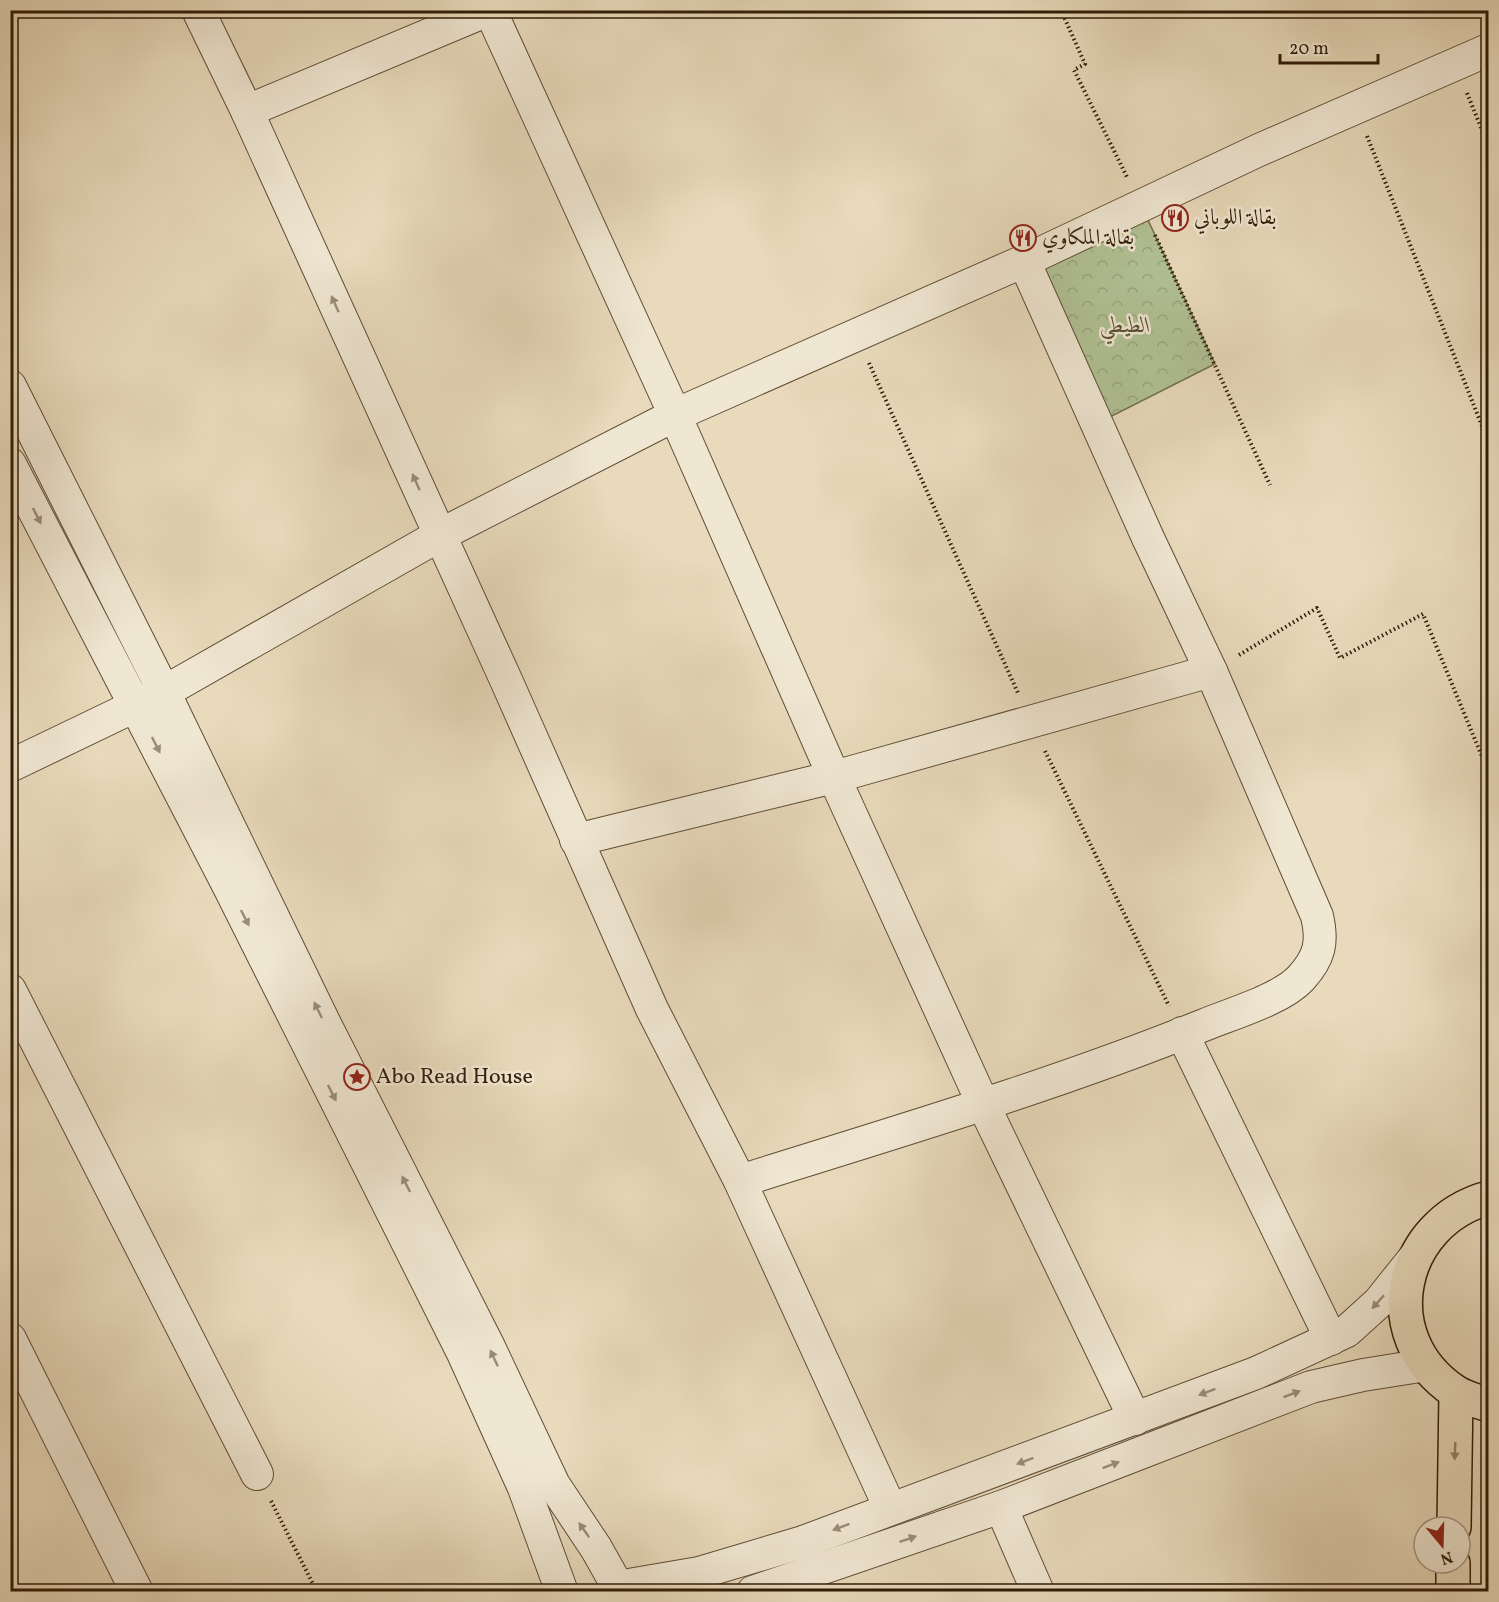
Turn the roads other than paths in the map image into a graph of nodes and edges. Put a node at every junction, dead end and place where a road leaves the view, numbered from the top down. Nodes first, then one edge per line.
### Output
1 (198, 10) edge
2 (489, 10) edge
3 (1488, 50) edge
4 (247, 111) junction
5 (1024, 261) junction
6 (10, 387) edge
7 (675, 415) junction
8 (10, 464) edge
9 (440, 535) junction
10 (1211, 671) junction
11 (164, 692) junction
12 (135, 705) junction
13 (10, 766) edge
14 (834, 777) junction
15 (576, 840) junction
16 (10, 990) edge
17 (1182, 1033) junction
18 (983, 1104) junction
19 (740, 1182) junction
20 (1483, 1195) edge
21 (1415, 1257) junction
22 (10, 1339) edge
23 (1331, 1339) junction
24 (1426, 1365) junction
25 (1456, 1393) junction
26 (1488, 1405) edge
27 (1136, 1419) junction
28 (257, 1474) road end
29 (1001, 1507) junction
30 (890, 1508) junction
31 (1454, 1515) edge
32 (1453, 1575) edge
33 (621, 1586) edge
34 (137, 1592) edge
35 (562, 1592) edge
36 (570, 1592) edge
37 (753, 1592) edge
38 (1038, 1592) edge
39 (1453, 1592) edge

1 - 4 street
2 - 4 street
2 - 7 street
3 - 5 street
9 -> 4 street
5 - 7 street
5 - 10 street
6 - 11 street
7 - 9 street
7 - 14 street
8 -> 12 street
9 - 11 street
9 - 15 street
10 - 14 street
10 - 17 street
11 - 12 street
33 -> 11 street
12 - 13 street
12 -> 35 street
14 - 15 street
14 - 18 street
15 - 19 street
16 - 28 street
17 - 18 street
17 - 23 street
18 - 19 street
18 - 27 street
19 - 30 street
20 - 21 main road
21 -> 23 street
21 - 24 main road
22 - 34 street
23 -> 27 street
24 - 25 main road
29 -> 24 street
25 - 26 main road
25 -> 31 main road
27 -> 30 street
37 -> 29 street
29 - 38 street
30 -> 33 street
32 - 39 main road
33 - 36 street

